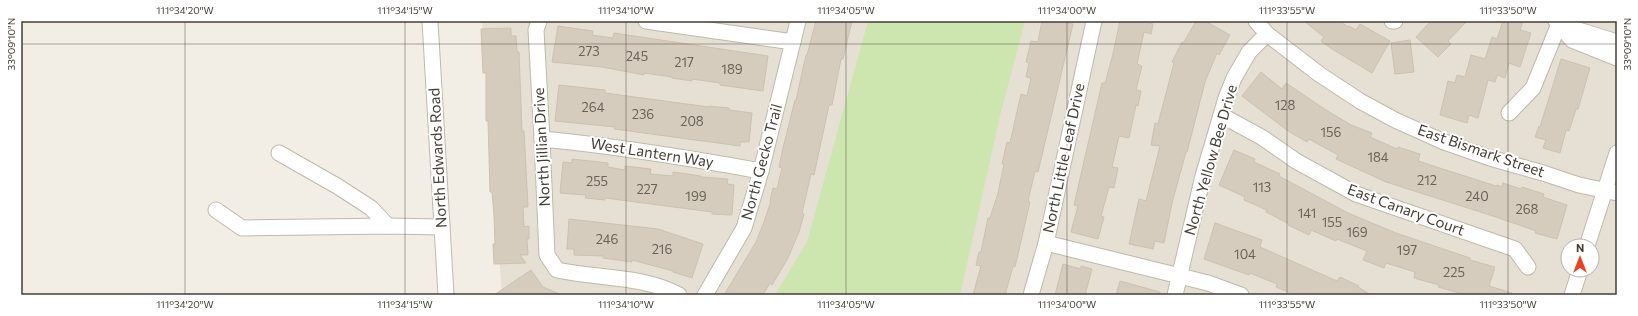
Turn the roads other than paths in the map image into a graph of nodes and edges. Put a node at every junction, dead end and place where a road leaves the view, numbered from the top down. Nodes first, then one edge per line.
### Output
1 (430, 21) edge
2 (539, 21) edge
3 (646, 21) edge
4 (798, 21) edge
5 (1094, 21) edge
6 (1256, 21) edge
7 (1558, 22) edge
8 (1267, 34) junction
9 (793, 42) junction
10 (1611, 48) edge
11 (1509, 113) dead end
12 (1221, 115) junction
13 (542, 139) junction
14 (1617, 153) edge
15 (278, 154) dead end
16 (761, 171) junction
17 (1611, 191) edge
18 (216, 210) dead end
19 (388, 226) junction
20 (442, 227) junction
21 (1590, 238) edge
22 (1046, 243) junction
23 (1528, 266) dead end
24 (1179, 276) junction
25 (1577, 278) edge
26 (446, 295) edge
27 (679, 295) edge
28 (704, 295) edge
29 (1031, 295) edge
30 (1175, 295) edge
31 (1241, 295) edge
32 (1572, 295) edge

1 - 20 street, North Edwards Road
2 - 13 street, North Jillian Drive
3 - 9 street
4 - 9 street, North Gecko Trail
5 - 22 street, North Little Leaf Drive
6 - 8 street, East Bismark Street
7 - 10 street
7 - 11 street
8 - 12 street, North Yellow Bee Drive
8 - 17 street, East Bismark Street
9 - 16 street, North Gecko Trail
12 - 23 street, East Canary Court
12 - 24 street, North Yellow Bee Drive
13 - 16 street, West Lantern Way
13 - 27 street, North Jillian Drive
14 - 17 street
15 - 19 street
16 - 28 street, North Gecko Trail
17 - 21 street
18 - 19 street
19 - 20 street
20 - 26 street, North Edwards Road
22 - 24 street
22 - 29 street, North Little Leaf Drive
24 - 30 street, North Yellow Bee Drive
24 - 31 street
25 - 32 street

